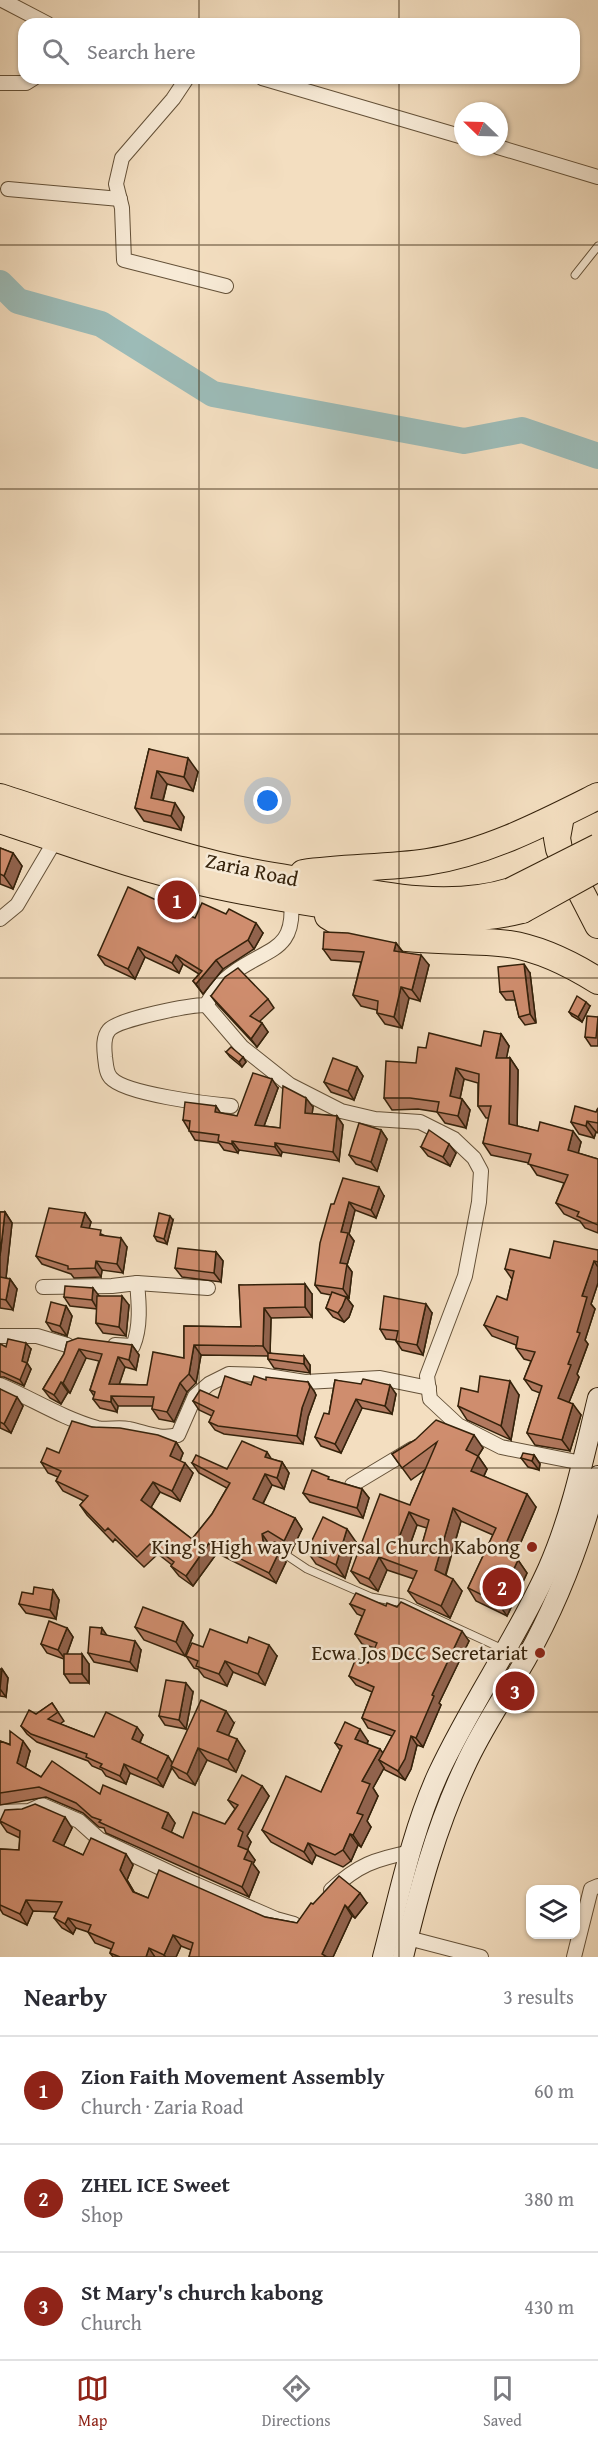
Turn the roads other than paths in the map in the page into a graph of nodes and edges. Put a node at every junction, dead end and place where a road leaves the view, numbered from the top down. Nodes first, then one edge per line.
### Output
1 (2, 0) edge
2 (36, 18) edge
3 (18, 82) edge
4 (0, 83) edge
5 (183, 84) edge
6 (282, 84) edge
7 (454, 134) edge
8 (508, 150) edge
9 (598, 177) edge
10 (8, 189) dead end
11 (120, 199) junction
12 (598, 246) edge
13 (575, 275) dead end
14 (226, 286) dead end
15 (598, 796) edge
16 (0, 797) edge
17 (561, 816) junction
18 (0, 820) edge
19 (56, 838) junction
20 (598, 847) edge
21 (598, 867) edge
22 (278, 876) junction
23 (516, 900) junction
24 (303, 902) junction
25 (0, 919) edge
26 (597, 921) edge
27 (598, 981) edge
28 (206, 1005) junction
29 (231, 1106) dead end
30 (137, 1283) junction
31 (43, 1287) dead end
32 (208, 1288) dead end
33 (0, 1336) edge
34 (84, 1339) edge
35 (102, 1343) edge
36 (0, 1385) edge
37 (429, 1388) junction
38 (598, 1398) edge
39 (425, 1437) edge
40 (582, 1463) junction
41 (598, 1476) edge
42 (352, 1485) edge
43 (274, 1547) edge
44 (508, 1651) junction
45 (0, 1812) edge
46 (411, 1852) junction
47 (598, 1886) edge
48 (320, 1899) edge
49 (304, 1916) edge
50 (406, 1948) edge
51 (383, 1957) edge
52 (481, 1957) edge
53 (574, 1957) edge

1 - 2 street
3 - 4 street
5 - 11 street
6 - 7 street
8 - 9 street
10 - 11 street
11 - 14 street
12 - 13 lane
15 - 17 highway
16 - 22 highway, Zaria Road
17 - 22 highway
17 - 26 highway
18 - 19 highway
19 - 24 highway
19 - 25 street
20 - 23 highway, bridge
21 - 23 highway, bridge
22 - 23 highway, Zaria Road
23 - 24 highway
24 - 27 highway
24 - 28 street
28 - 29 street
28 - 37 street
30 - 31 street
30 - 32 street
30 - 35 street
33 - 34 street
36 - 37 street
37 - 40 street
38 - 40 street
39 - 42 street
40 - 44 street
41 - 50 street
43 - 44 lane
44 - 46 street
45 - 49 street
46 - 48 street
46 - 51 street
47 - 53 street
50 - 52 street

